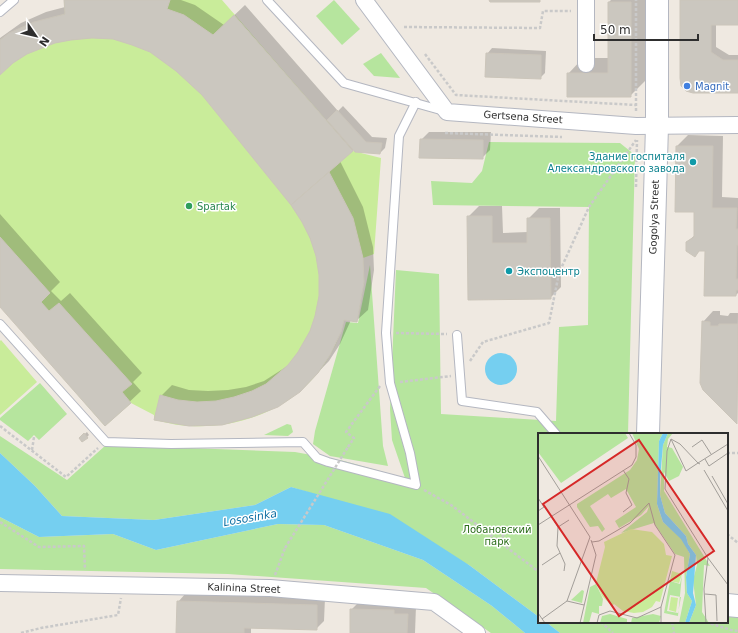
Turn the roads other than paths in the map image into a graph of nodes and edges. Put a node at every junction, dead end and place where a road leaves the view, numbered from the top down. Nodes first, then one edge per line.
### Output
1 (14, 0) edge
2 (267, 0) edge
3 (364, 0) edge
4 (657, 0) edge
5 (586, 6) edge
6 (0, 12) edge
7 (586, 64) dead end
8 (416, 102) junction
9 (448, 112) junction
10 (738, 125) edge
11 (639, 133) junction
12 (0, 324) edge
13 (457, 335) road end
14 (555, 433) edge
15 (648, 433) edge
16 (0, 583) edge
17 (728, 605) edge
18 (738, 606) edge
19 (477, 633) edge

1 - 6 lane
2 - 8 lane
3 - 9 street
4 - 11 main road, Gogolya Street
5 - 7 street
8 - 9 lane
8 - 12 lane
9 - 11 street, Gertsena Street
10 - 11 street, Gertsena Street
11 - 15 main road, Gogolya Street
13 - 14 lane
16 - 19 street, Kalinina Street
17 - 18 main road

